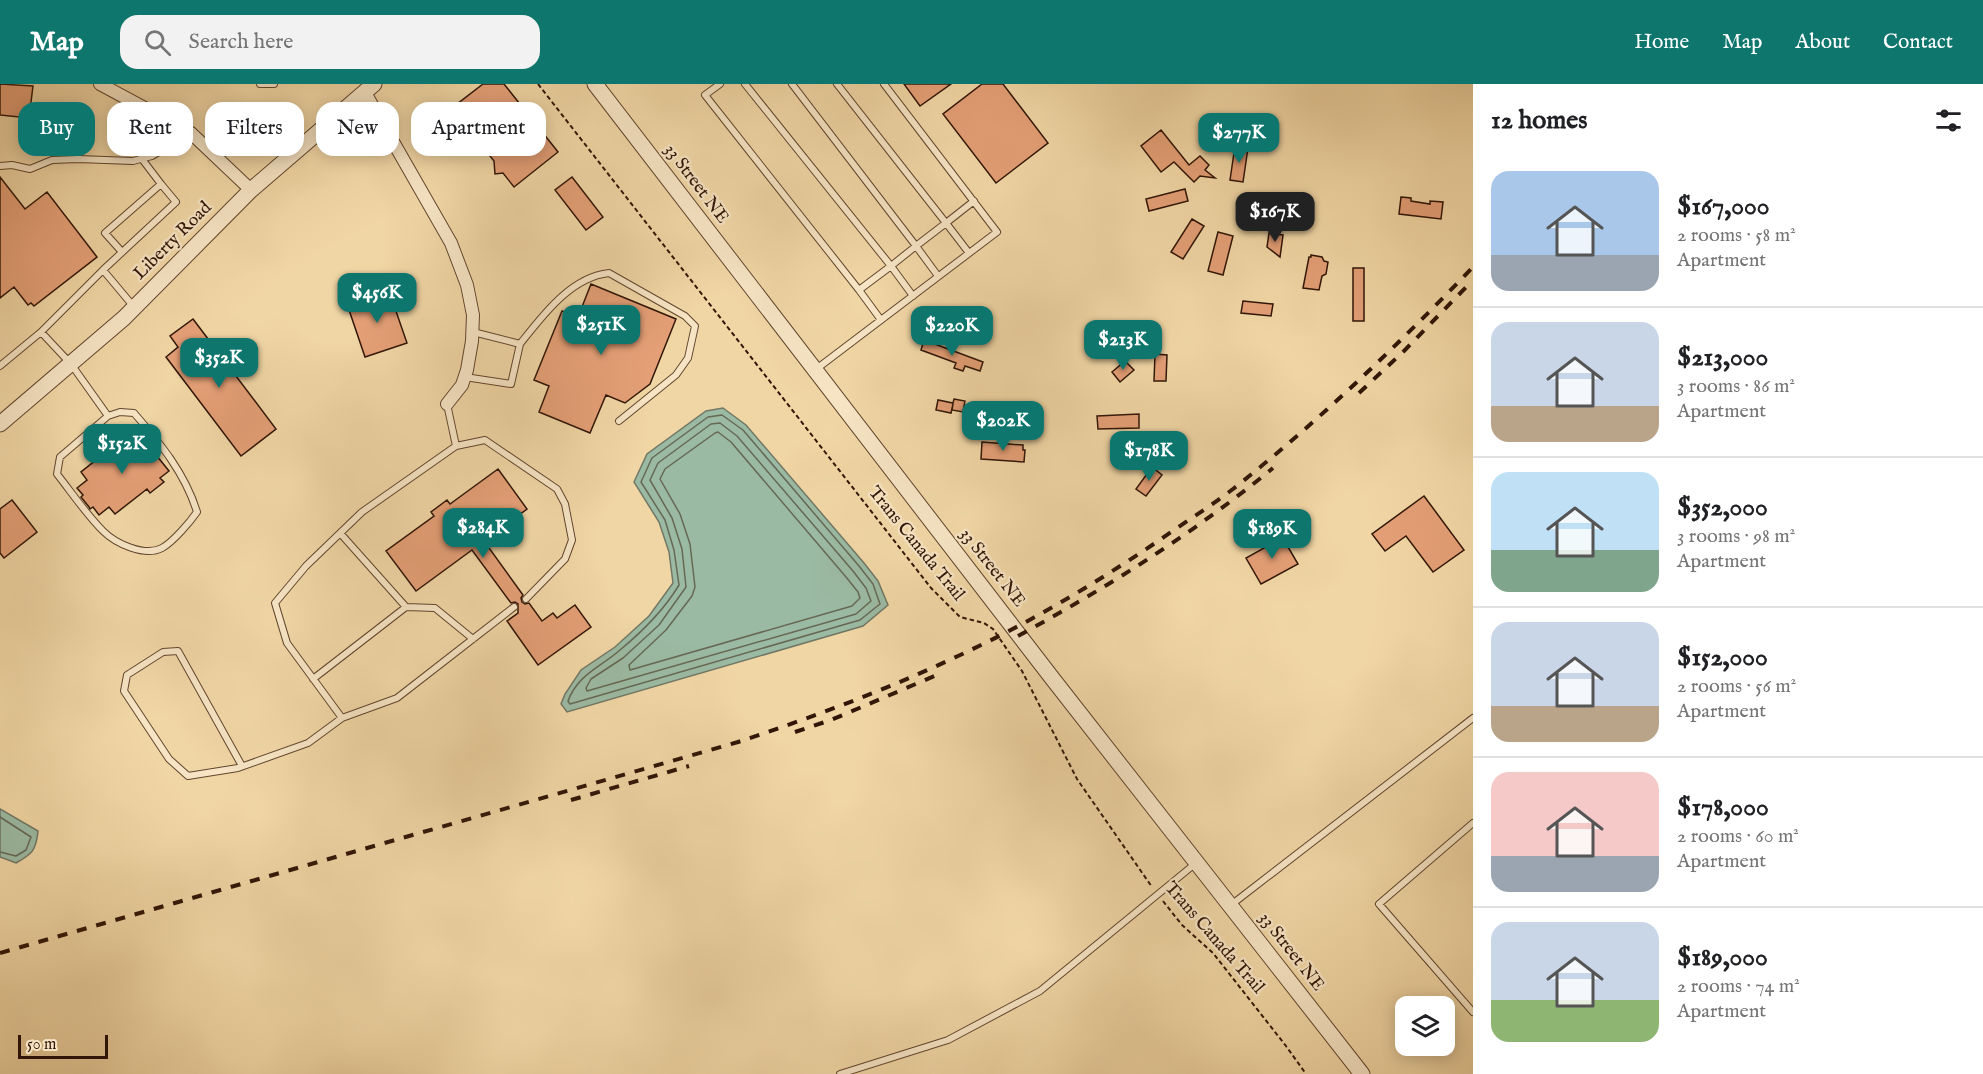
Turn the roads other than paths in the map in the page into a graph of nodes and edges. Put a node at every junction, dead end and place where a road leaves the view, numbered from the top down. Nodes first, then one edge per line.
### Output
1 (100, 84) edge
2 (260, 84) edge
3 (274, 84) edge
4 (595, 84) edge
5 (720, 84) edge
6 (745, 84) edge
7 (792, 84) edge
8 (837, 84) edge
9 (884, 84) edge
10 (369, 88) edge
11 (134, 102) edge
12 (193, 134) edge
13 (152, 156) edge
14 (142, 159) junction
15 (0, 166) edge
16 (161, 184) junction
17 (251, 190) junction
18 (974, 201) junction
19 (946, 223) junction
20 (916, 246) junction
21 (122, 252) junction
22 (969, 253) junction
23 (891, 266) junction
24 (103, 270) junction
25 (938, 276) junction
26 (859, 290) junction
27 (913, 296) junction
28 (134, 307) junction
29 (881, 320) junction
30 (41, 332) junction
31 (473, 332) junction
32 (520, 344) junction
33 (71, 364) junction
34 (0, 366) edge
35 (814, 371) junction
36 (465, 376) junction
37 (447, 404) joint
38 (108, 416) junction
39 (619, 421) dead end
40 (0, 424) edge
41 (456, 446) junction
42 (340, 533) junction
43 (526, 599) dead end
44 (406, 607) junction
45 (514, 607) dead end
46 (473, 639) junction
47 (313, 679) junction
48 (342, 718) junction
49 (1473, 718) edge
50 (242, 766) junction
51 (1473, 823) edge
52 (1197, 863) junction
53 (1230, 905) junction
54 (1473, 1011) edge
55 (840, 1074) edge
56 (1362, 1074) edge

1 - 11 street
2 - 3 lane
4 - 35 street, 33 Street NE
5 - 26 lane
6 - 23 lane
7 - 20 lane
8 - 19 lane
9 - 18 lane
10 - 17 street, Liberty Road
10 - 31 street
12 - 17 street
13 - 14 lane
14 - 15 lane
14 - 16 lane
16 - 21 lane
16 - 21 lane
17 - 28 street, Liberty Road
18 - 19 lane
18 - 22 lane
19 - 20 lane
19 - 22 lane
20 - 23 lane
20 - 25 lane
21 - 24 lane
22 - 25 lane
23 - 26 lane
23 - 27 lane
24 - 28 lane
24 - 30 lane
25 - 27 lane
26 - 29 lane
27 - 29 lane
28 - 33 street, Liberty Road
29 - 35 lane
30 - 33 lane
30 - 34 lane
31 - 32 lane
31 - 36 street
32 - 36 lane
32 - 39 lane
33 - 38 lane
33 - 40 street, Liberty Road
35 - 52 street, 33 Street NE
36 - 37 street
37 - 41 lane
38 - 38 lane
41 - 42 lane
41 - 43 lane
42 - 44 lane
42 - 47 lane
44 - 46 lane
44 - 47 lane
45 - 46 lane
46 - 48 lane
47 - 48 lane
48 - 50 lane
49 - 53 lane
50 - 50 lane
51 - 54 lane
52 - 53 street, 33 Street NE
52 - 55 lane
53 - 56 street, 33 Street NE

